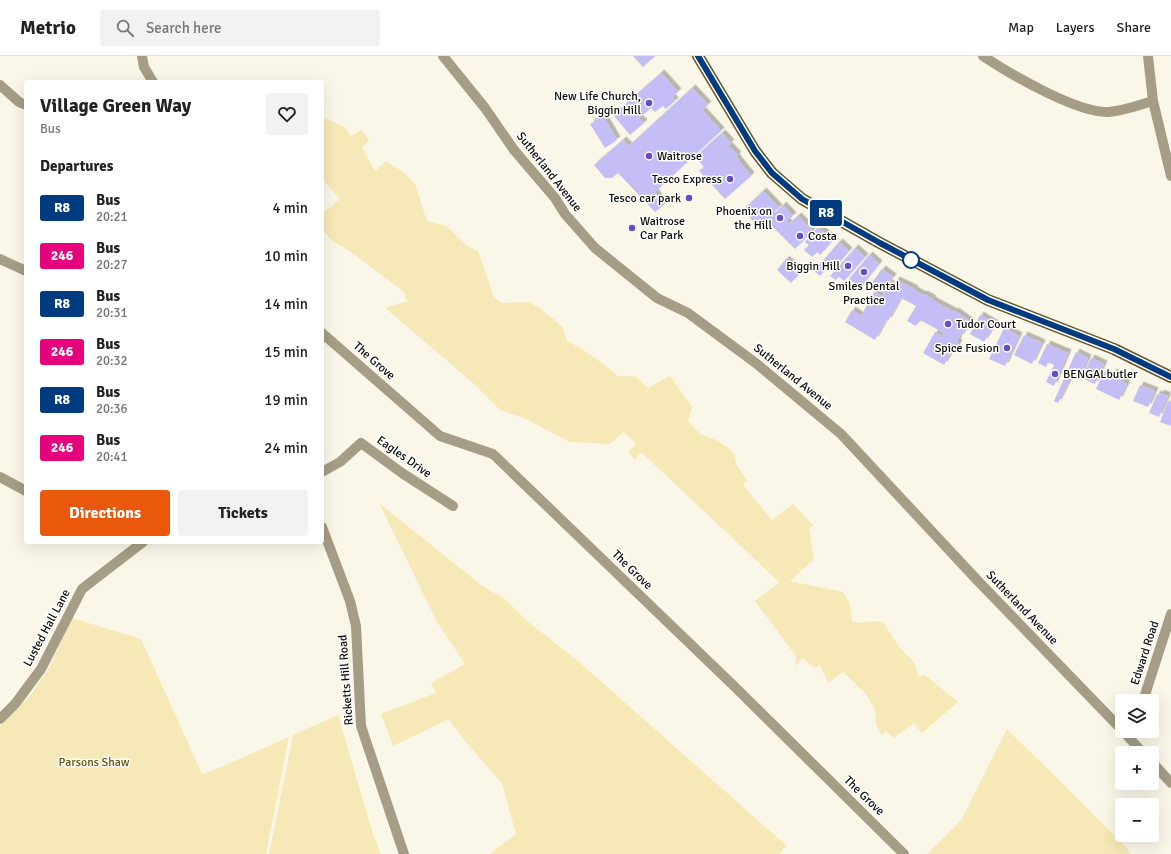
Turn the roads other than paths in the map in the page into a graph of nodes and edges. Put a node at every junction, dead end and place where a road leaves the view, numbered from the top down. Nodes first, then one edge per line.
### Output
1 (142, 56) edge
2 (443, 56) edge
3 (698, 56) edge
4 (983, 56) edge
5 (1148, 56) edge
6 (152, 80) edge
7 (0, 85) edge
8 (1153, 101) junction
9 (24, 104) edge
10 (1171, 176) edge
11 (0, 259) edge
12 (24, 270) edge
13 (324, 335) edge
14 (1171, 377) edge
15 (324, 471) edge
16 (0, 478) edge
17 (24, 490) edge
18 (453, 506) dead end
19 (324, 532) edge
20 (136, 544) edge
21 (1171, 614) edge
22 (1145, 694) edge
23 (0, 719) edge
24 (1115, 722) edge
25 (1159, 770) edge
26 (1171, 783) edge
27 (404, 854) edge
28 (904, 854) edge

1 - 6 street
2 - 24 street, Sutherland Avenue
3 - 14 main road
4 - 8 street
5 - 8 street
7 - 9 street
8 - 10 street
11 - 12 street
13 - 28 street, The Grove
15 - 18 street, Eagles Drive
16 - 17 street
19 - 27 street, Ricketts Hill Road
20 - 23 street, Lusted Hall Lane
21 - 22 street, Edward Road
25 - 26 street

